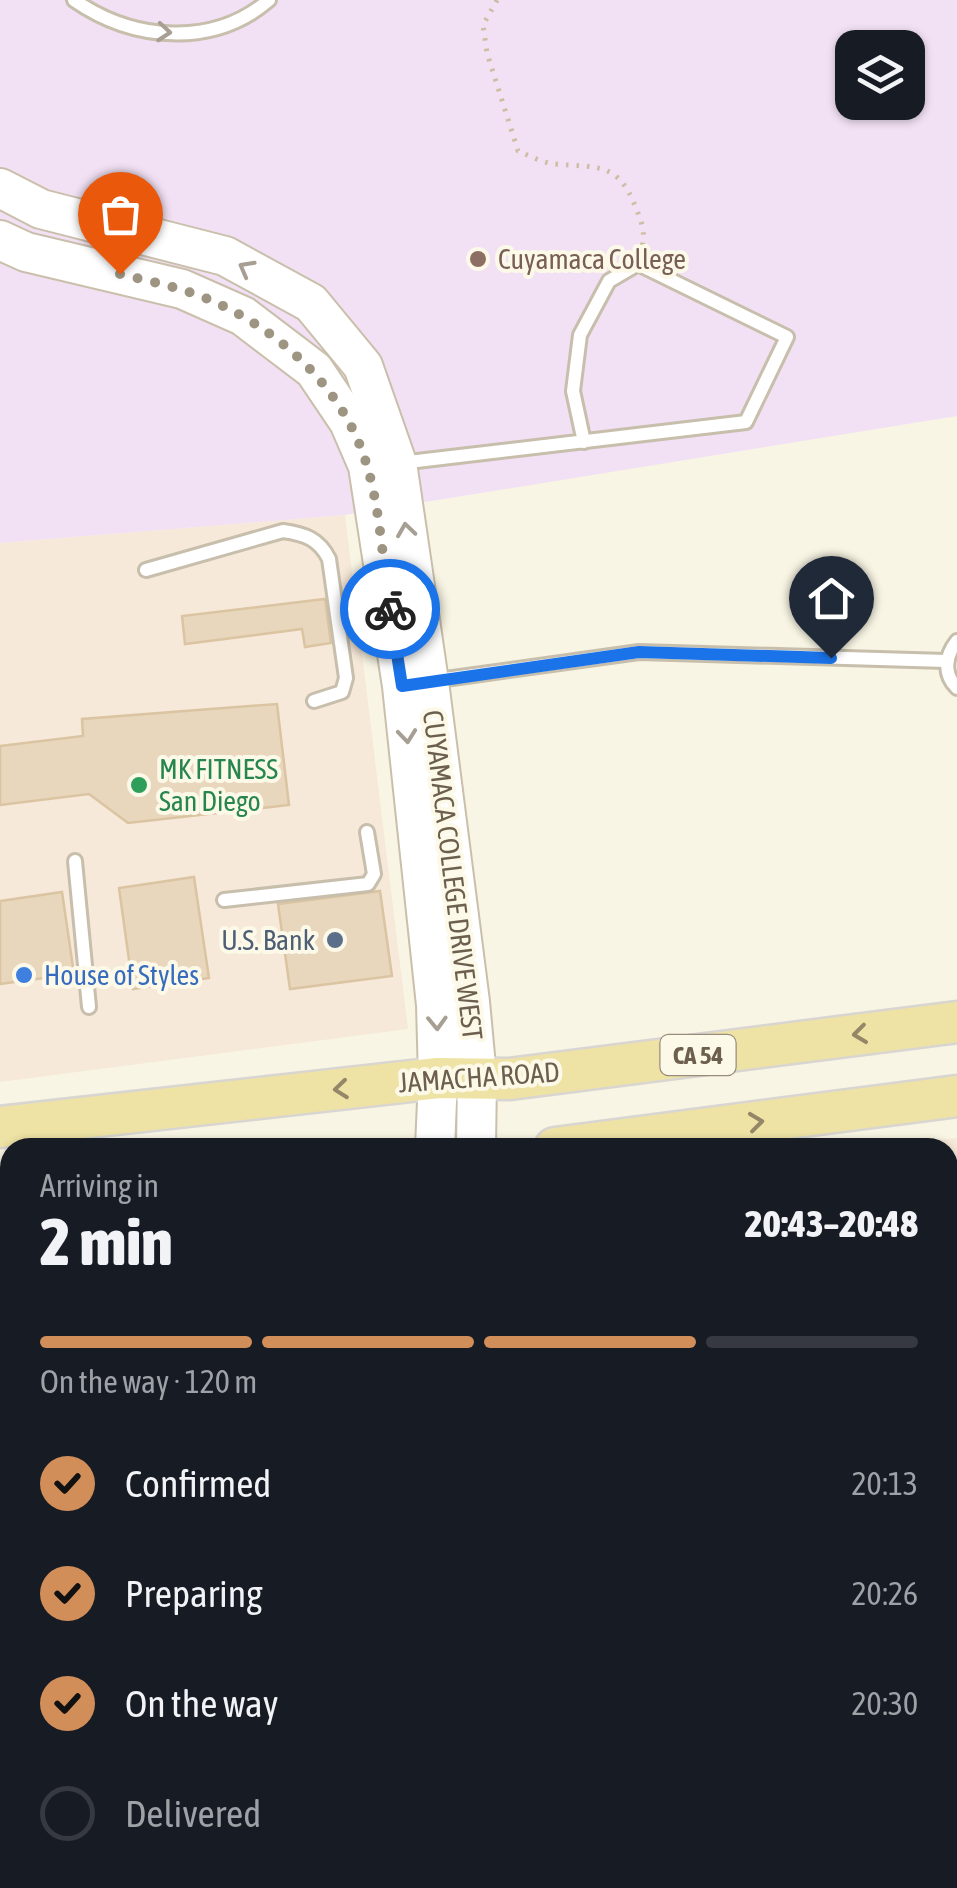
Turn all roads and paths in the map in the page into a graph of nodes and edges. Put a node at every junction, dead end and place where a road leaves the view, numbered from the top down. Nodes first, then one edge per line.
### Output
1 (74, 0) edge
2 (269, 0) edge
3 (497, 0) edge
4 (0, 188) edge
5 (0, 240) edge
6 (638, 264) junction
7 (584, 442) junction
8 (382, 465) junction
9 (146, 570) dead end
10 (957, 641) edge
11 (946, 661) junction
12 (415, 684) junction
13 (957, 688) edge
14 (314, 701) dead end
15 (367, 832) dead end
16 (74, 860) dead end
17 (224, 900) dead end
18 (89, 1008) dead end
19 (957, 1022) edge
20 (458, 1077) junction
21 (957, 1096) edge
22 (0, 1127) edge
23 (438, 1138) edge
24 (473, 1138) edge
25 (632, 1138) edge

1 -> 2 lane
3 - 6 path
8 -> 4 street, CUYAMACA COLLEGE DRIVE WEST
5 - 8 street, CUYAMACA COLLEGE DRIVE WEST
6 - 7 lane
6 - 7 lane
7 - 8 lane
8 - 12 street, CUYAMACA COLLEGE DRIVE WEST
9 - 14 lane
10 - 11 lane
11 - 12 lane
11 - 13 lane
12 - 20 street, CUYAMACA COLLEGE DRIVE WEST
15 - 17 lane
16 - 18 lane
19 -> 20 main road, JAMACHA ROAD / CA 54
20 -> 22 main road, JAMACHA ROAD / CA 54
20 - 23 street, CUYAMACA COLLEGE DRIVE WEST
20 - 24 street, CUYAMACA COLLEGE DRIVE WEST
25 -> 21 main road

